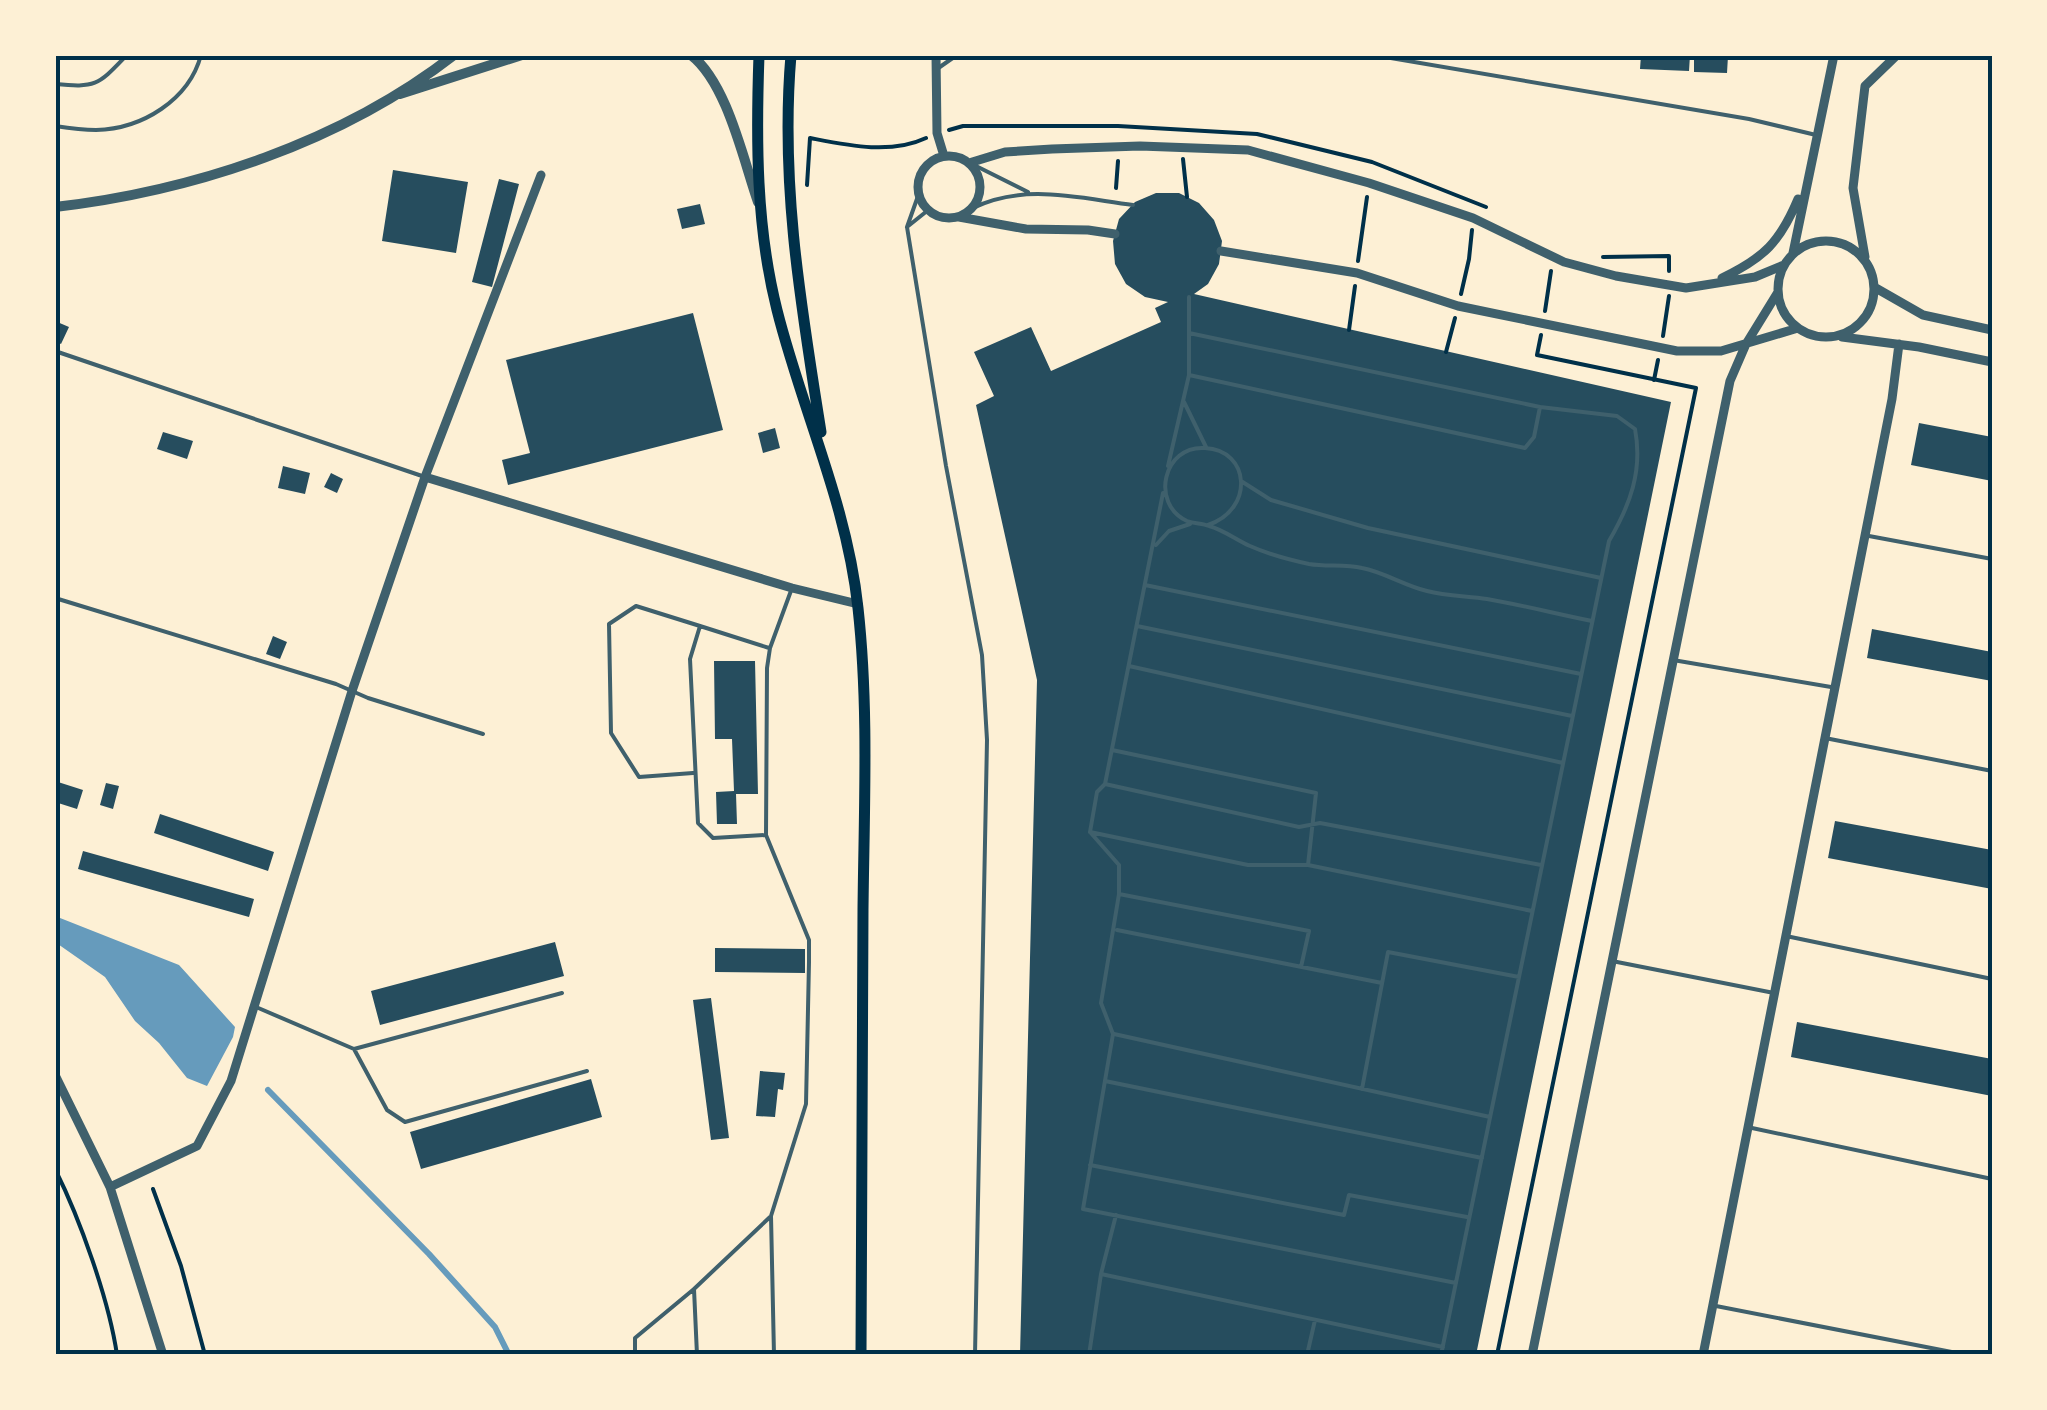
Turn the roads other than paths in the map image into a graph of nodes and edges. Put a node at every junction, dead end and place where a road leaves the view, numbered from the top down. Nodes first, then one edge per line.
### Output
1 (127, 55) edge
2 (201, 55) edge
3 (454, 55) edge
4 (522, 55) edge
5 (691, 55) edge
6 (760, 55) edge
7 (791, 55) edge
8 (936, 55) edge
9 (957, 55) edge
10 (1373, 55) edge
11 (1834, 55) edge
12 (1897, 55) edge
13 (936, 69) junction
14 (55, 84) edge
15 (385, 99) junction
16 (55, 126) edge
17 (1816, 134) junction
18 (944, 156) junction
19 (969, 163) junction
20 (541, 175) dead end
21 (1807, 178) junction
22 (1028, 192) junction
23 (918, 196) junction
24 (1132, 205) dead end
25 (55, 206) edge
26 (760, 208) junction
27 (973, 208) junction
28 (928, 211) junction
29 (959, 218) junction
30 (907, 226) junction
31 (1115, 234) dead end
32 (1220, 251) dead end
33 (1792, 254) junction
34 (1865, 260) junction
35 (1784, 264) junction
36 (1874, 287) junction
37 (1686, 288) junction
38 (1778, 292) junction
39 (1190, 297) dead end
40 (1798, 328) junction
41 (1992, 330) edge
42 (1189, 334) junction
43 (1836, 336) junction
44 (1746, 344) junction
45 (1900, 344) junction
46 (55, 351) edge
47 (1992, 362) edge
48 (1189, 375) junction
49 (1184, 402) junction
50 (1540, 406) junction
51 (1206, 447) junction
52 (826, 461) junction
53 (1167, 471) junction
54 (425, 477) junction
55 (1242, 481) junction
56 (1164, 487) junction
57 (1192, 524) junction
58 (1208, 525) junction
59 (1865, 535) junction
60 (1153, 548) junction
61 (1992, 558) edge
62 (1601, 578) junction
63 (1146, 585) junction
64 (792, 588) junction
65 (55, 598) edge
66 (858, 604) junction
67 (1592, 622) junction
68 (700, 626) junction
69 (1137, 626) junction
70 (770, 648) junction
71 (1673, 660) junction
72 (1129, 666) junction
73 (1581, 674) junction
74 (1835, 687) junction
75 (352, 692) junction
76 (1572, 716) junction
77 (483, 734) dead end
78 (1825, 738) junction
79 (1112, 750) junction
80 (1563, 763) junction
81 (1992, 771) edge
82 (696, 773) junction
83 (1105, 784) junction
84 (1310, 824) junction
85 (1090, 832) junction
86 (766, 836) junction
87 (1308, 865) junction
88 (1542, 865) junction
89 (1119, 894) junction
90 (1532, 911) junction
91 (1115, 930) junction
92 (1786, 936) junction
93 (1612, 961) junction
94 (1302, 967) junction
95 (1519, 978) junction
96 (1992, 978) edge
97 (1382, 983) junction
98 (562, 993) dead end
99 (1774, 994) junction
100 (256, 1007) junction
101 (1113, 1034) junction
102 (354, 1050) junction
103 (586, 1071) dead end
104 (55, 1075) edge
105 (1105, 1081) junction
106 (1362, 1089) junction
107 (1490, 1117) junction
108 (1748, 1127) junction
109 (1482, 1158) junction
110 (1090, 1165) junction
111 (1992, 1179) edge
112 (110, 1187) junction
113 (1116, 1215) junction
114 (772, 1216) junction
115 (1469, 1218) junction
116 (1102, 1274) junction
117 (1456, 1283) junction
118 (694, 1289) junction
119 (1713, 1306) junction
120 (1315, 1320) junction
121 (1443, 1347) junction
122 (164, 1355) edge
123 (635, 1355) edge
124 (697, 1355) edge
125 (774, 1355) edge
126 (861, 1355) edge
127 (975, 1355) edge
128 (1089, 1355) edge
129 (1307, 1355) edge
130 (1441, 1355) edge
131 (1532, 1355) edge
132 (1705, 1355) edge
133 (1967, 1355) edge

1 - 14 lane
2 - 16 lane
3 - 15 street
4 - 15 street
5 - 26 street
6 - 26 main road
7 - 52 main road
8 - 13 street
9 - 13 lane
10 - 17 lane
11 - 17 street
12 - 34 street
13 - 18 street
15 - 25 street
17 - 21 street
18 - 19 street
18 - 23 street
19 - 22 lane
19 - 27 street
19 - 37 street
20 - 54 street
21 - 33 street
21 - 37 street
22 - 24 lane
22 - 27 lane
23 - 28 street
23 - 30 lane
26 - 52 main road
27 - 29 street
28 - 29 street
28 - 30 lane
29 - 31 street
30 - 127 lane
32 - 44 street
33 - 34 street
33 - 35 street
34 - 36 street
35 - 37 street
35 - 38 street
36 - 41 street
36 - 43 street
38 - 40 street
38 - 44 street
39 - 42 lane
40 - 43 street
40 - 44 street
42 - 48 lane
42 - 50 lane
43 - 45 street
44 - 71 street
45 - 47 street
45 - 59 street
46 - 54 lane
48 - 49 lane
48 - 50 lane
49 - 51 lane
49 - 53 lane
50 - 62 lane
51 - 53 lane
51 - 55 lane
52 - 66 main road
53 - 56 lane
54 - 64 street
54 - 75 street
55 - 58 lane
55 - 62 lane
56 - 57 lane
56 - 60 lane
57 - 58 lane
57 - 60 lane
58 - 67 lane
59 - 61 lane
59 - 74 street
60 - 63 lane
62 - 67 lane
63 - 69 lane
63 - 73 lane
64 - 66 street
64 - 70 lane
65 - 75 lane
66 - 126 main road
67 - 73 lane
68 - 70 lane
68 - 82 lane
68 - 82 lane
69 - 72 lane
69 - 76 lane
70 - 86 lane
71 - 74 lane
71 - 93 street
72 - 79 lane
72 - 80 lane
73 - 76 lane
74 - 78 street
75 - 77 lane
75 - 100 street
76 - 80 lane
78 - 81 lane
78 - 92 street
79 - 83 lane
79 - 84 lane
80 - 88 lane
82 - 86 lane
83 - 84 lane
83 - 85 lane
84 - 87 lane
84 - 88 lane
85 - 87 lane
85 - 89 lane
86 - 114 lane
87 - 90 lane
88 - 90 lane
89 - 91 lane
89 - 94 lane
90 - 95 lane
91 - 94 lane
91 - 101 lane
92 - 96 lane
92 - 99 street
93 - 99 lane
93 - 131 street
94 - 97 lane
95 - 97 lane
95 - 107 lane
97 - 106 lane
98 - 102 lane
99 - 108 street
100 - 102 lane
100 - 112 street
101 - 105 lane
101 - 106 lane
102 - 103 lane
104 - 112 street
105 - 109 lane
105 - 110 lane
106 - 107 lane
107 - 109 lane
108 - 111 lane
108 - 119 street
109 - 115 lane
110 - 113 lane
110 - 115 lane
112 - 122 street
113 - 116 lane
113 - 117 lane
114 - 118 lane
114 - 125 lane
115 - 117 lane
116 - 120 lane
116 - 128 lane
117 - 121 lane
118 - 123 lane
118 - 124 lane
119 - 132 street
119 - 133 lane
120 - 121 lane
120 - 129 lane
121 - 130 lane

